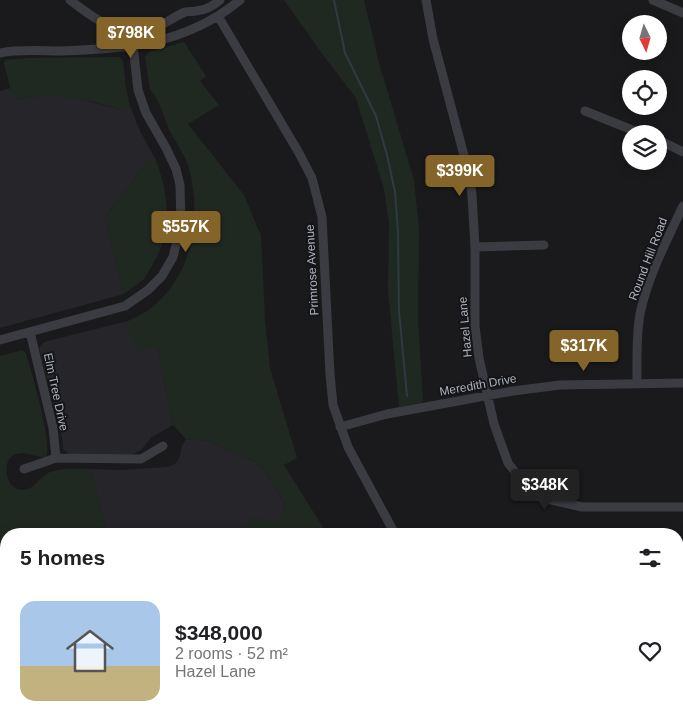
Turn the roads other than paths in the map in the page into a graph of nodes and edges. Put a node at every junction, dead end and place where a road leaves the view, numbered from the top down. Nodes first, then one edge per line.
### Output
1 (70, 0) edge
2 (220, 0) edge
3 (240, 0) edge
4 (426, 0) edge
5 (653, 0) edge
6 (683, 13) edge
7 (218, 16) junction
8 (133, 46) junction
9 (0, 53) edge
10 (586, 111) dead end
11 (622, 126) edge
12 (667, 144) edge
13 (683, 152) edge
14 (683, 206) edge
15 (544, 245) dead end
16 (475, 247) junction
17 (30, 332) junction
18 (0, 340) edge
19 (637, 383) junction
20 (683, 383) edge
21 (488, 396) junction
22 (340, 427) junction
23 (163, 446) dead end
24 (56, 458) junction
25 (24, 469) dead end
26 (683, 507) edge
27 (392, 528) edge

1 - 2 street
3 - 7 street
4 - 16 street, Hazel Lane
5 - 6 street
7 - 8 street
7 - 22 street, Primrose Avenue
8 - 9 street
8 - 17 street
10 - 11 street
12 - 13 street
14 - 19 street, Round Hill Road
15 - 16 street
16 - 21 street, Hazel Lane
17 - 18 street
17 - 24 street, Elm Tree Drive
19 - 20 street, Meredith Drive
19 - 21 street, Meredith Drive
21 - 22 street, Meredith Drive
21 - 26 street, Hazel Lane
22 - 27 street, Primrose Avenue
23 - 24 street
24 - 25 street

